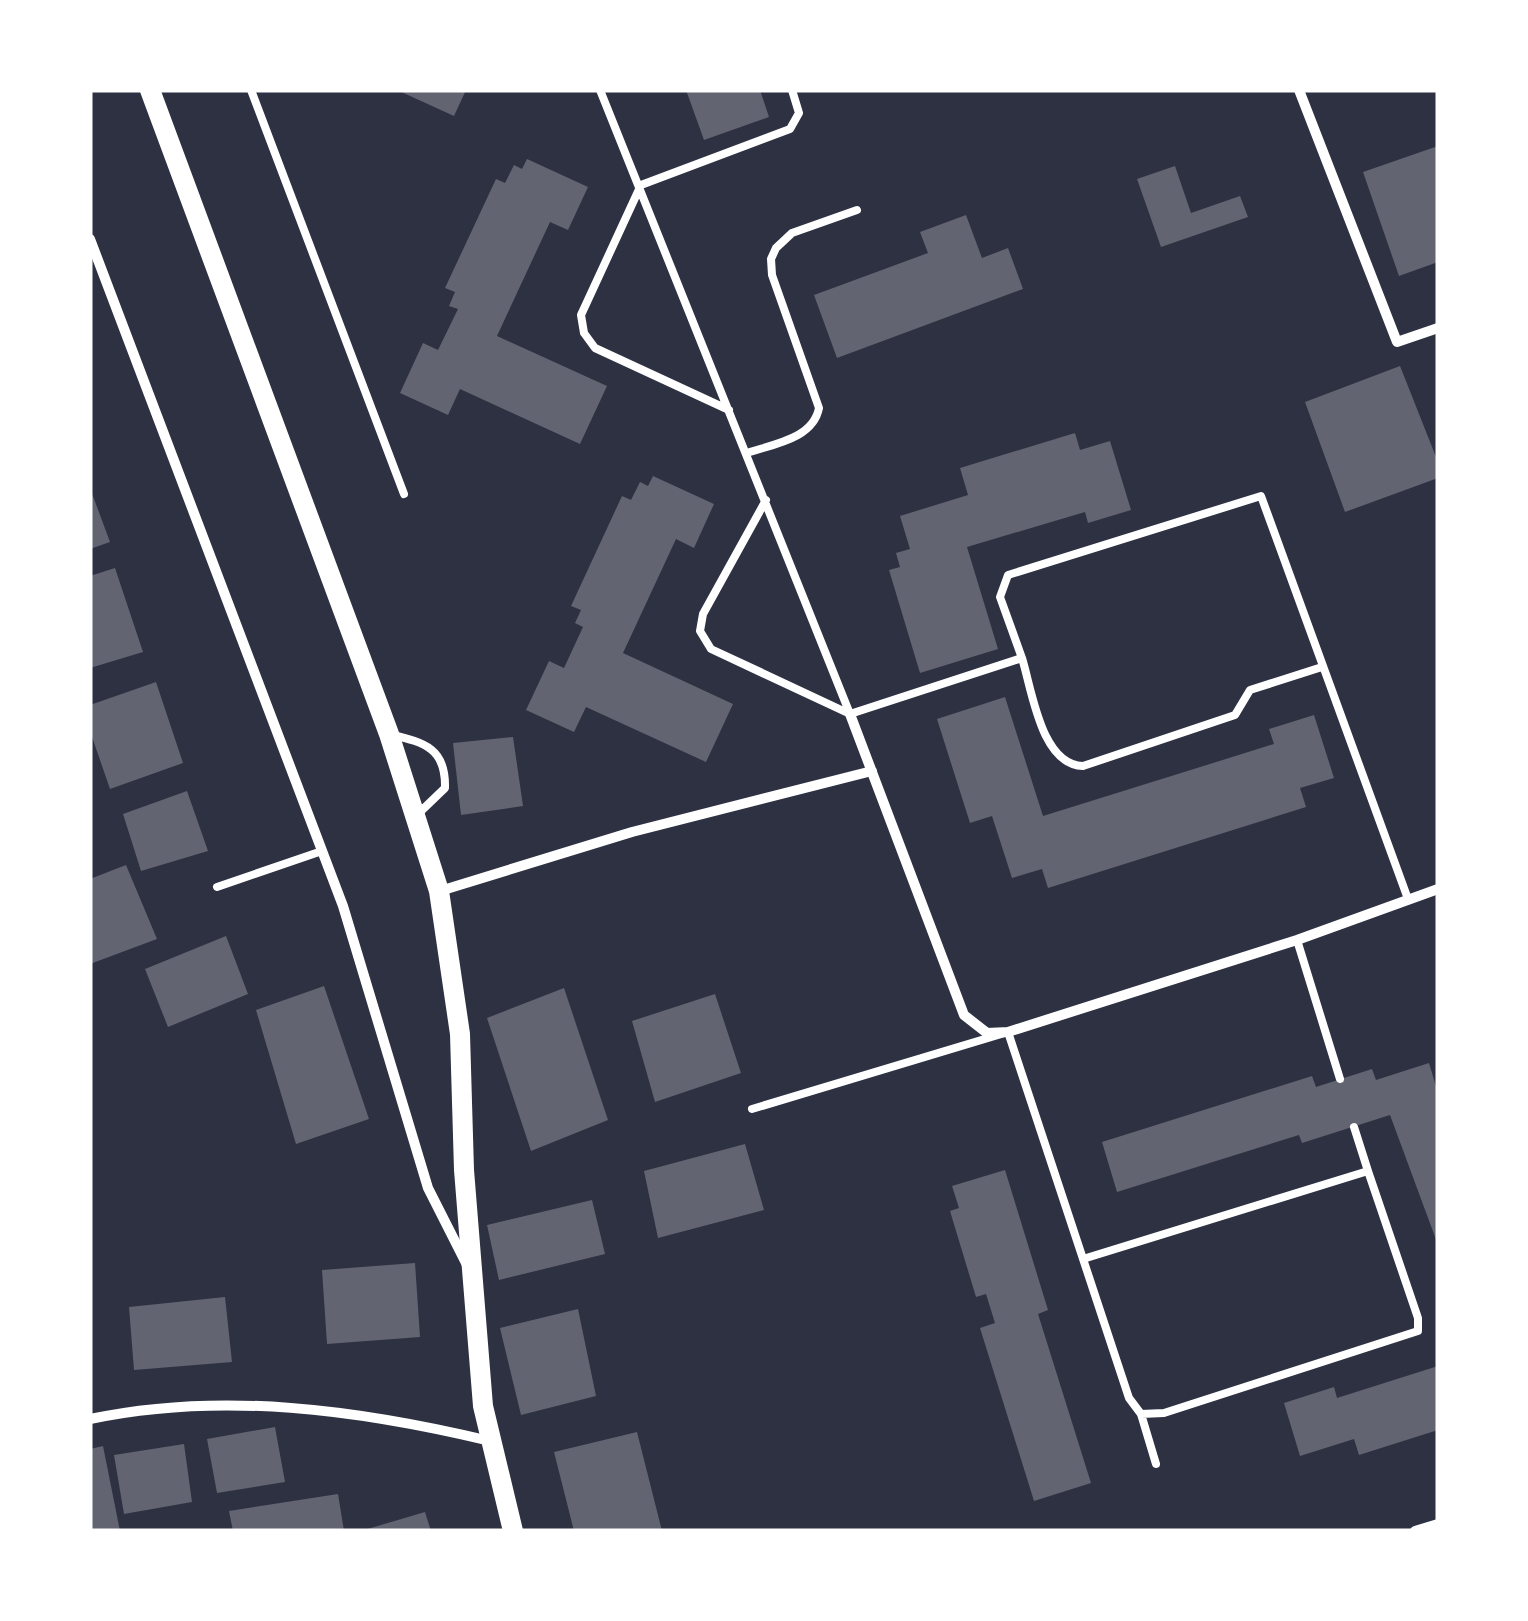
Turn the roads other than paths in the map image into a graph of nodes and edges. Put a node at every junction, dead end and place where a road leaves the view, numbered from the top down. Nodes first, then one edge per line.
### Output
1 (150, 90) edge
2 (251, 90) edge
3 (600, 90) edge
4 (792, 90) edge
5 (1298, 90) edge
6 (641, 185) junction
7 (858, 210) dead end
8 (90, 239) edge
9 (1438, 328) edge
10 (730, 410) junction
11 (747, 453) junction
12 (404, 494) dead end
13 (766, 500) junction
14 (1022, 658) junction
15 (1322, 666) junction
16 (850, 714) junction
17 (390, 734) junction
18 (872, 771) junction
19 (416, 816) junction
20 (322, 852) junction
21 (217, 887) dead end
22 (1438, 889) edge
23 (439, 891) junction
24 (1408, 899) junction
25 (1297, 940) junction
26 (964, 1015) junction
27 (1008, 1032) junction
28 (974, 1042) junction
29 (1340, 1080) dead end
30 (752, 1109) dead end
31 (1354, 1127) dead end
32 (1368, 1170) junction
33 (1083, 1258) junction
34 (471, 1271) junction
35 (1142, 1414) junction
36 (90, 1419) edge
37 (492, 1441) junction
38 (1156, 1464) dead end
39 (1438, 1524) edge
40 (513, 1531) edge
41 (1415, 1531) edge

1 - 17 main road
2 - 12 lane
3 - 6 lane
4 - 6 lane
5 - 9 street
6 - 10 lane
6 - 10 lane
7 - 11 lane
8 - 20 street
10 - 11 lane
11 - 13 lane
13 - 16 lane
13 - 16 lane
14 - 15 lane
14 - 15 lane
14 - 16 lane
15 - 24 lane
16 - 18 street
17 - 19 main road
17 - 19 lane
18 - 23 street
18 - 26 street
19 - 23 main road
20 - 21 lane
20 - 34 street
22 - 24 street
23 - 34 main road
24 - 25 street
25 - 27 street
25 - 29 lane
26 - 27 street
26 - 28 lane
27 - 28 lane
27 - 33 lane
28 - 30 lane
31 - 32 lane
32 - 33 lane
32 - 35 lane
33 - 35 lane
34 - 37 main road
35 - 38 lane
36 - 37 street
37 - 40 main road
39 - 41 street

